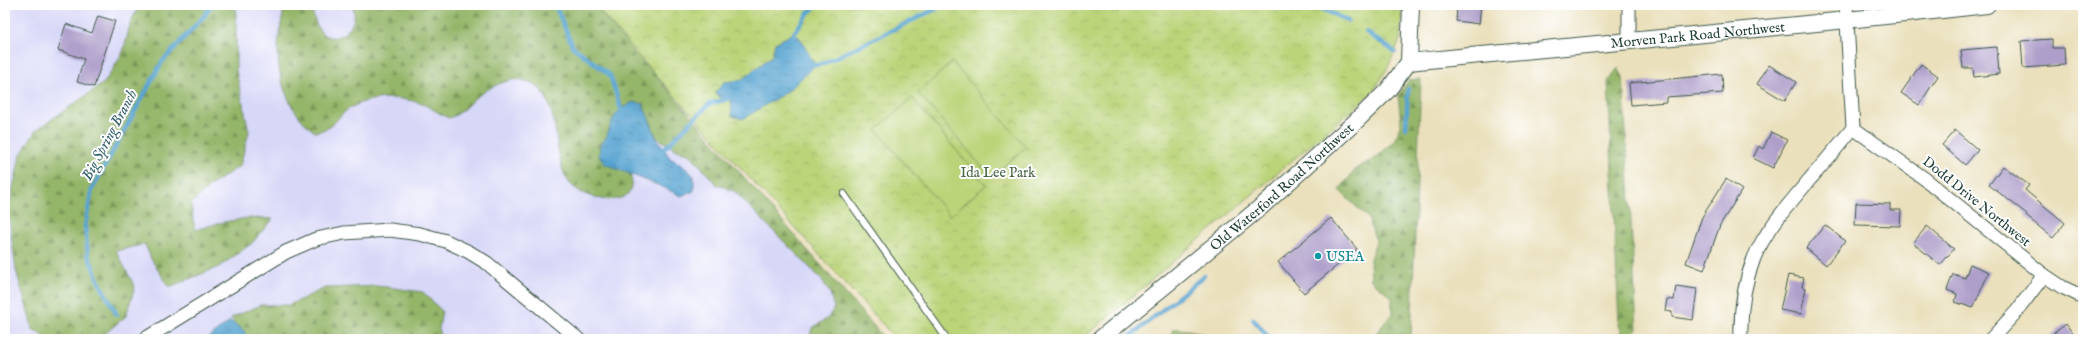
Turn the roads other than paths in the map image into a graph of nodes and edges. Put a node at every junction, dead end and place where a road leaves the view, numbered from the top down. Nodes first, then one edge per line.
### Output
1 (1411, 5) edge
2 (1629, 5) edge
3 (1846, 5) edge
4 (1987, 5) edge
5 (1847, 21) junction
6 (1629, 40) junction
7 (1409, 62) junction
8 (1854, 128) junction
9 (844, 194) dead end
10 (2044, 275) junction
11 (2083, 297) edge
12 (145, 339) edge
13 (578, 339) edge
14 (948, 339) edge
15 (1100, 339) edge
16 (1742, 339) edge
17 (1990, 339) edge

1 - 7 street
2 - 6 street
3 - 5 street
4 - 5 street, Morven Park Road Northwest
5 - 6 street, Morven Park Road Northwest
5 - 8 street
6 - 7 street, Morven Park Road Northwest
7 - 15 street, Old Waterford Road Northwest
8 - 10 street, Dodd Drive Northwest
8 - 16 street
9 - 14 lane
10 - 11 street, Dodd Drive Northwest
10 - 17 street
12 - 13 street

